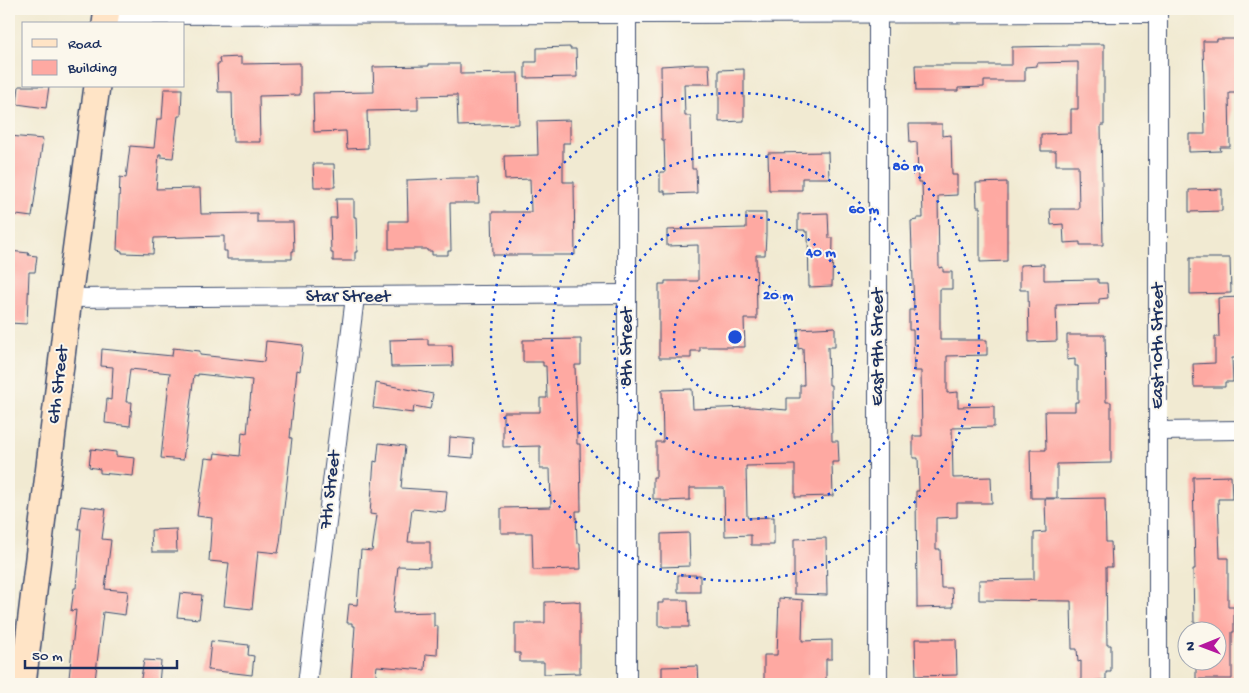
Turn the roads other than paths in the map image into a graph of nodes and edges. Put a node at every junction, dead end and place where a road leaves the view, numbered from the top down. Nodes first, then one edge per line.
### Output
1 (878, 11) edge
2 (1158, 11) edge
3 (627, 12) edge
4 (106, 16) edge
5 (97, 88) edge
6 (627, 294) junction
7 (355, 297) junction
8 (69, 298) junction
9 (1240, 430) edge
10 (1158, 431) junction
11 (23, 684) edge
12 (307, 684) edge
13 (627, 684) edge
14 (878, 684) edge
15 (1158, 684) edge

1 - 2 street
1 - 3 street
1 - 14 street, East 9th Street
2 - 10 street, East 10th Street
3 - 4 street
3 - 6 street, 8th Street
5 - 8 main road, 6th Street
6 - 7 street, Star Street
6 - 13 street, 8th Street
7 - 8 street, Star Street
7 - 12 street, 7th Street
8 - 11 main road, 6th Street
9 - 10 street
10 - 15 street, East 10th Street

